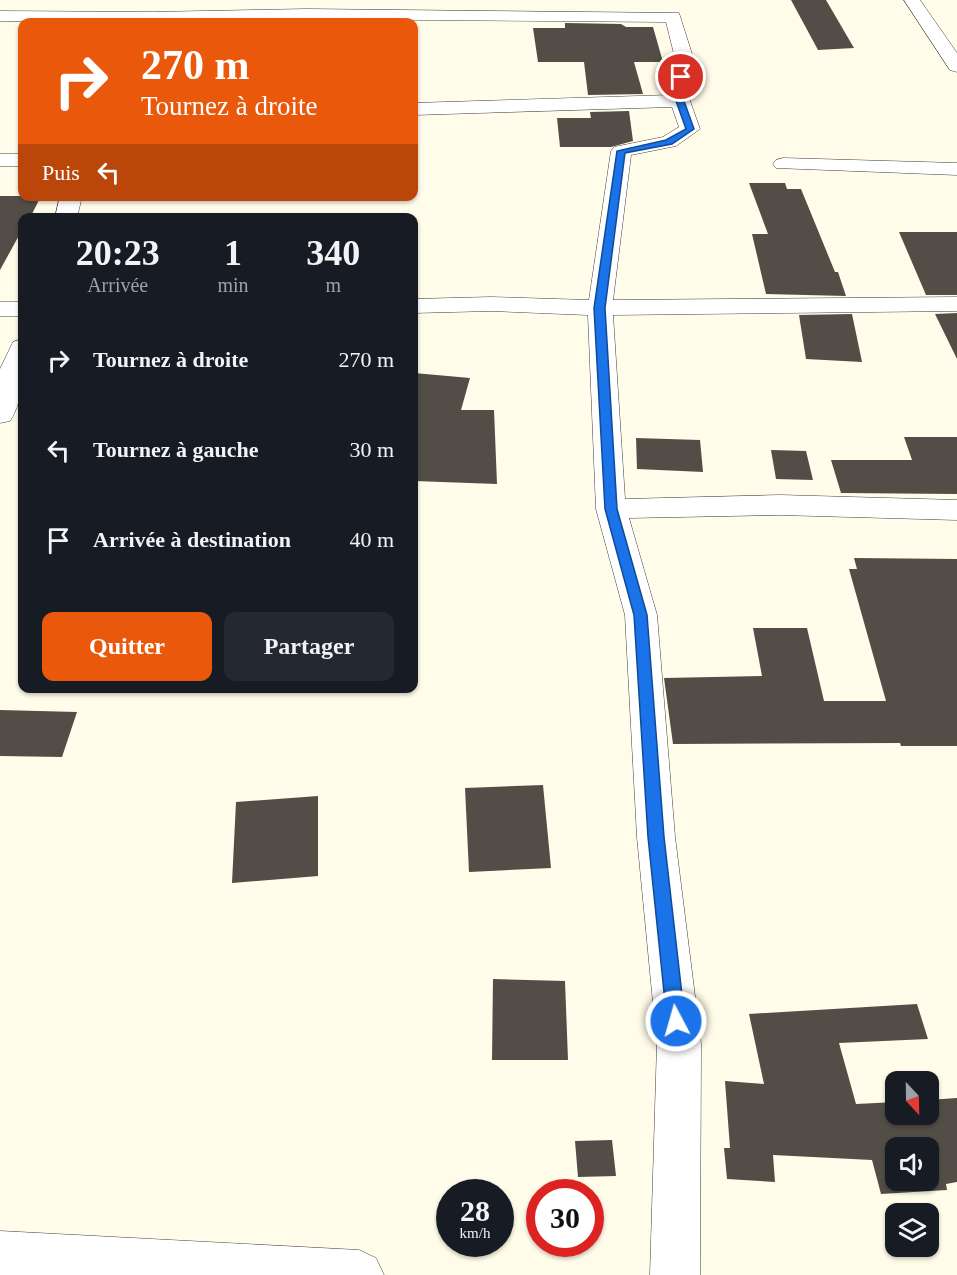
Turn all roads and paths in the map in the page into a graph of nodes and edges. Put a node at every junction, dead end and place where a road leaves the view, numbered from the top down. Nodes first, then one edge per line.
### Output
1 (161, 0) edge
2 (912, 0) edge
3 (380, 7) edge
4 (671, 8) edge
5 (0, 16) edge
6 (924, 17) junction
7 (76, 18) edge
8 (152, 18) edge
9 (186, 18) edge
10 (946, 19) dead end
11 (957, 66) edge
12 (680, 101) junction
13 (418, 109) edge
14 (0, 160) edge
15 (18, 160) edge
16 (783, 164) dead end
17 (957, 169) edge
18 (957, 304) edge
19 (418, 306) edge
20 (600, 308) junction
21 (0, 309) edge
22 (18, 309) edge
23 (18, 357) edge
24 (0, 415) edge
25 (611, 509) junction
26 (957, 510) edge
27 (0, 1255) edge
28 (359, 1275) edge
29 (675, 1275) edge

1 - 8 street
2 - 6 street
3 - 4 street
3 - 9 street
4 - 12 street
5 - 7 street
6 - 10 street
6 - 11 street
12 - 13 street
12 - 20 street
14 - 15 street
16 - 17 street
18 - 20 street
19 - 20 street
20 - 25 street
21 - 22 street
23 - 24 street
25 - 26 street
25 - 29 street
27 - 28 street

